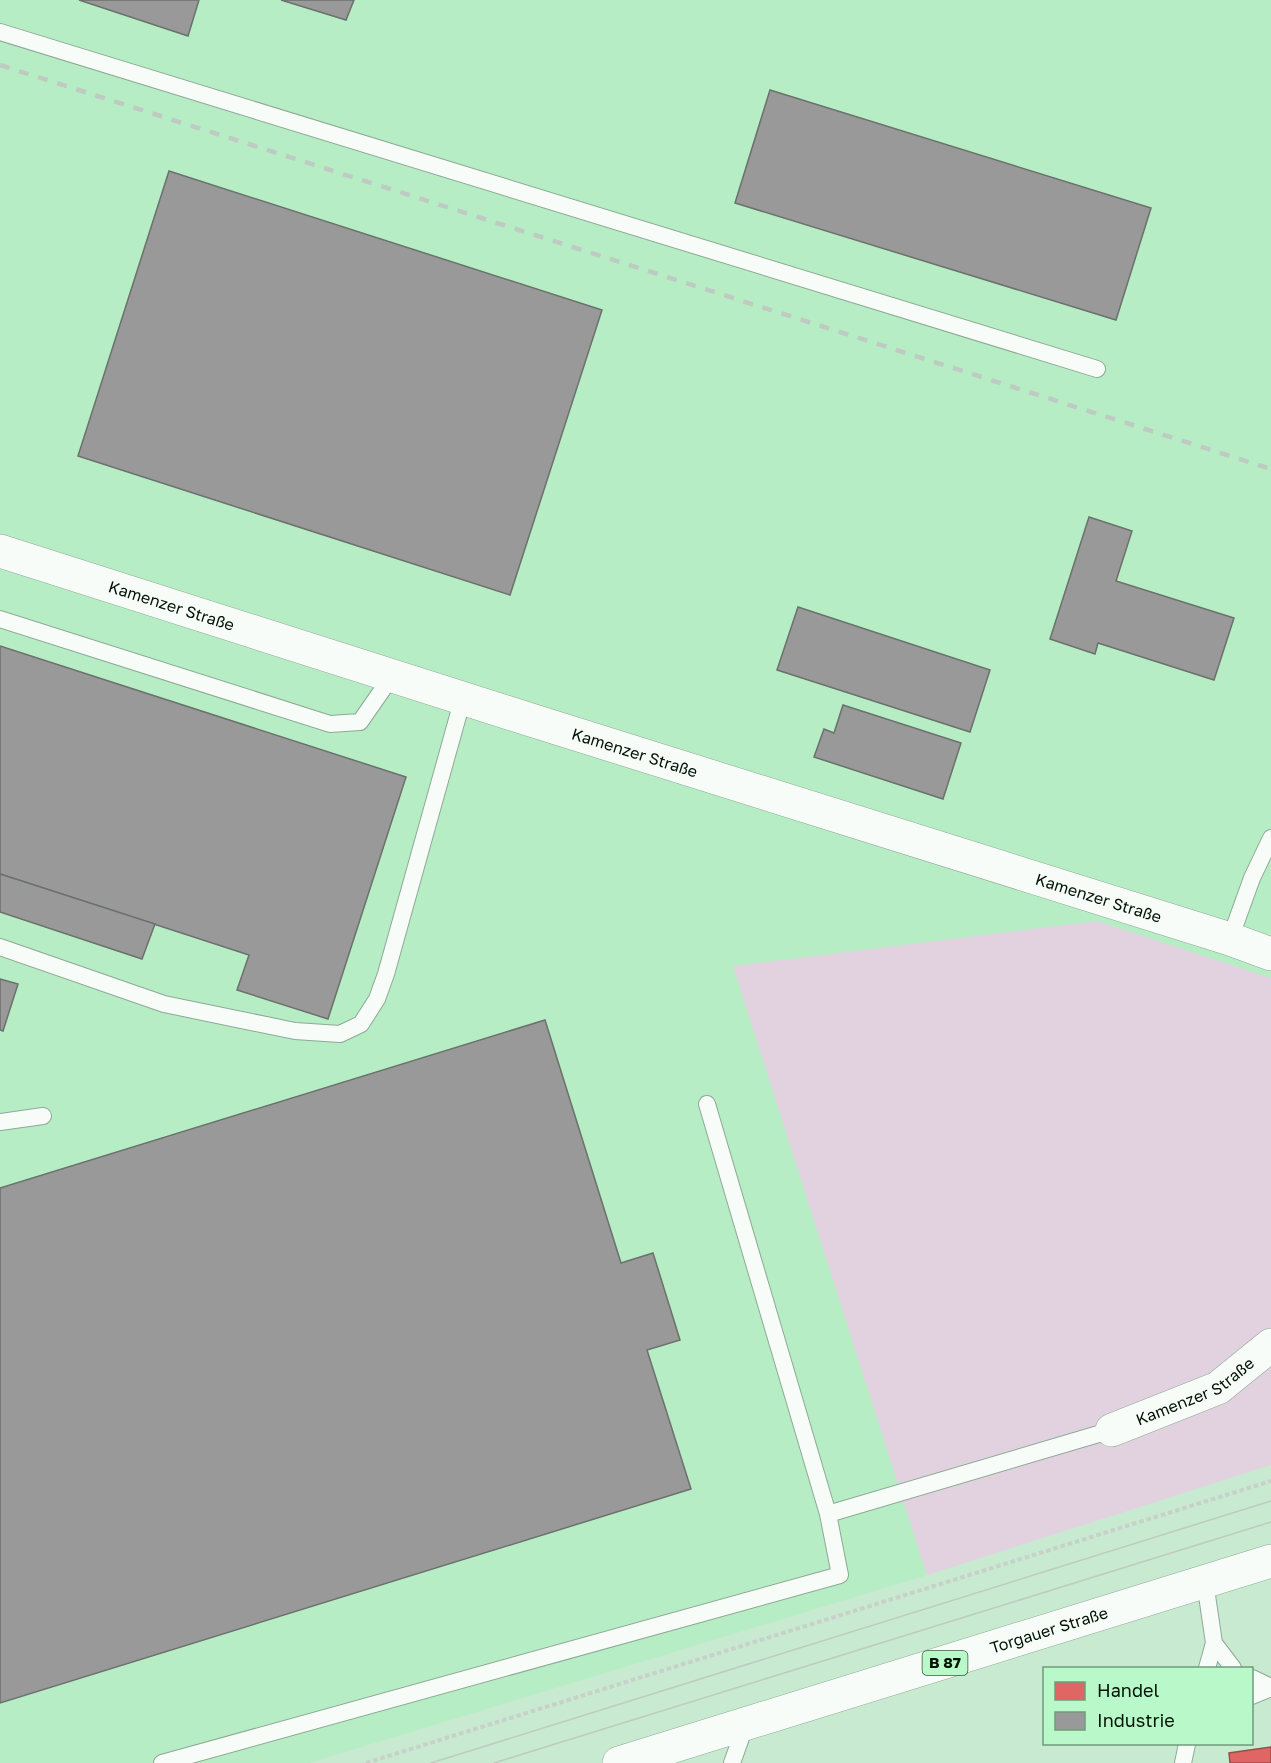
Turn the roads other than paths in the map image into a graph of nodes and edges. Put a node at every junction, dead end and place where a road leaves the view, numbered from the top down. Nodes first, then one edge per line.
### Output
1 (0, 32) edge
2 (1097, 369) dead end
3 (0, 551) edge
4 (0, 619) edge
5 (392, 676) junction
6 (463, 698) junction
7 (1271, 838) edge
8 (1230, 939) junction
9 (0, 947) edge
10 (1271, 954) edge
11 (707, 1104) dead end
12 (43, 1116) dead end
13 (0, 1122) edge
14 (1271, 1345) edge
15 (1112, 1430) joint
16 (828, 1514) junction
17 (1271, 1561) edge
18 (1205, 1582) junction
19 (1214, 1643) junction
20 (1207, 1667) edge
21 (1232, 1667) edge
22 (1253, 1679) edge
23 (1271, 1687) edge
24 (1253, 1695) edge
25 (746, 1724) junction
26 (162, 1763) edge
27 (619, 1763) edge
28 (732, 1763) edge

1 - 2 lane
3 - 5 street, Kamenzer Straße
4 - 5 lane
5 - 6 street, Kamenzer Straße
6 - 8 street, Kamenzer Straße
6 - 9 lane
7 - 8 lane
8 - 10 street, Kamenzer Straße
11 - 16 lane
12 - 13 lane
14 - 15 street, Kamenzer Straße
15 - 16 lane
16 - 26 lane
17 - 18 street, Torgauer Straße / B 87
18 - 19 lane
18 - 25 street, Torgauer Straße / B 87
19 - 20 lane
19 - 21 lane
22 - 23 lane
23 - 24 lane
25 - 27 street, Torgauer Straße / B 87
25 - 28 lane

